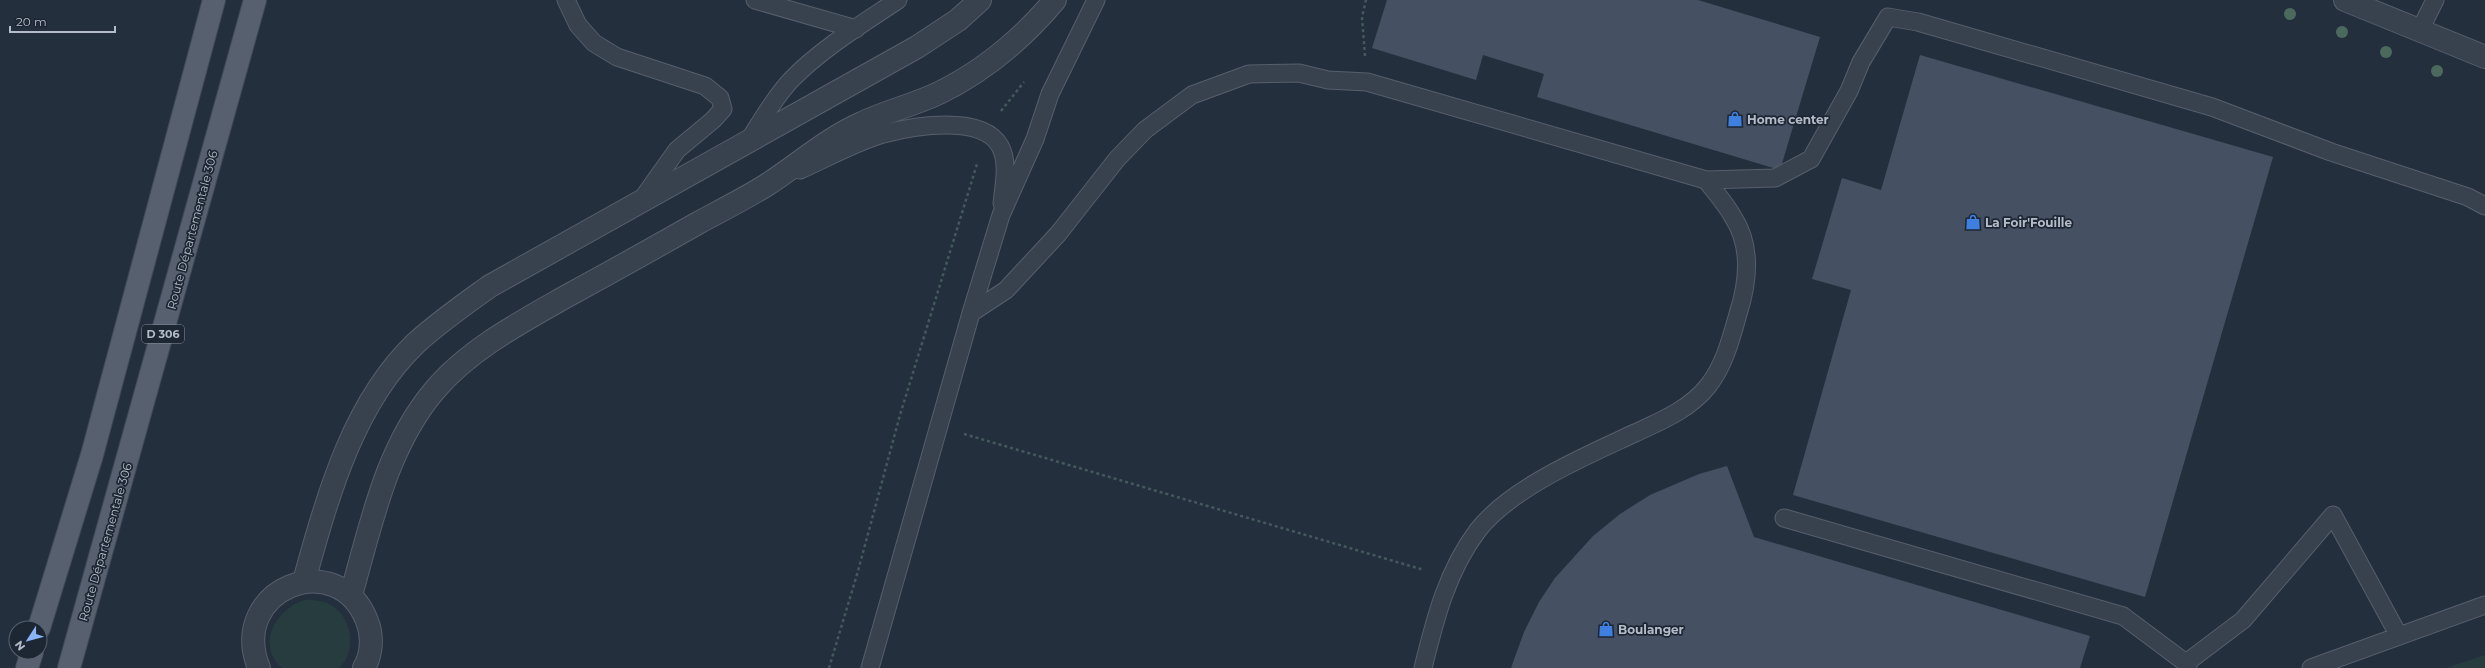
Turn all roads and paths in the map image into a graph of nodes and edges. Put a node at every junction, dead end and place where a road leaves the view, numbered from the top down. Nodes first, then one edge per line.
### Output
1 (214, 0) edge
2 (255, 0) edge
3 (566, 0) edge
4 (755, 0) edge
5 (898, 0) edge
6 (980, 0) edge
7 (1055, 0) edge
8 (1096, 0) edge
9 (1366, 0) edge
10 (2345, 0) edge
11 (2435, 0) edge
12 (856, 29) junction
13 (2420, 30) junction
14 (2485, 57) edge
15 (1367, 82) junction
16 (748, 141) junction
17 (1706, 180) junction
18 (766, 185) junction
19 (639, 202) junction
20 (2485, 206) edge
21 (1002, 215) junction
22 (971, 313) junction
23 (959, 432) dead end
24 (1784, 518) dead end
25 (1450, 578) junction
26 (304, 582) junction
27 (351, 595) junction
28 (2485, 605) edge
29 (41, 620) edge
30 (2399, 636) junction
31 (2187, 665) edge
32 (368, 667) edge
33 (69, 668) edge
34 (259, 668) edge
35 (870, 668) edge
36 (1423, 668) edge
37 (2311, 668) edge

1 - 29 main road, D 306
2 - 33 main road, Route Départementale 306 / D 306
3 - 19 lane
4 - 12 lane
5 - 12 lane
6 - 16 street
7 - 18 street
8 - 21 lane
9 - 15 path
10 - 13 street
11 - 13 lane
12 - 16 lane
13 - 14 street
15 - 17 lane
15 - 22 lane
16 - 19 street
17 - 20 lane
17 - 25 lane
18 - 21 lane
18 - 27 street
19 - 26 street
21 - 22 lane
22 - 35 lane
23 - 25 path
24 - 31 lane
25 - 36 lane
26 - 27 street
26 - 34 street
27 - 32 street
28 - 30 lane
30 - 31 lane
30 - 37 lane

